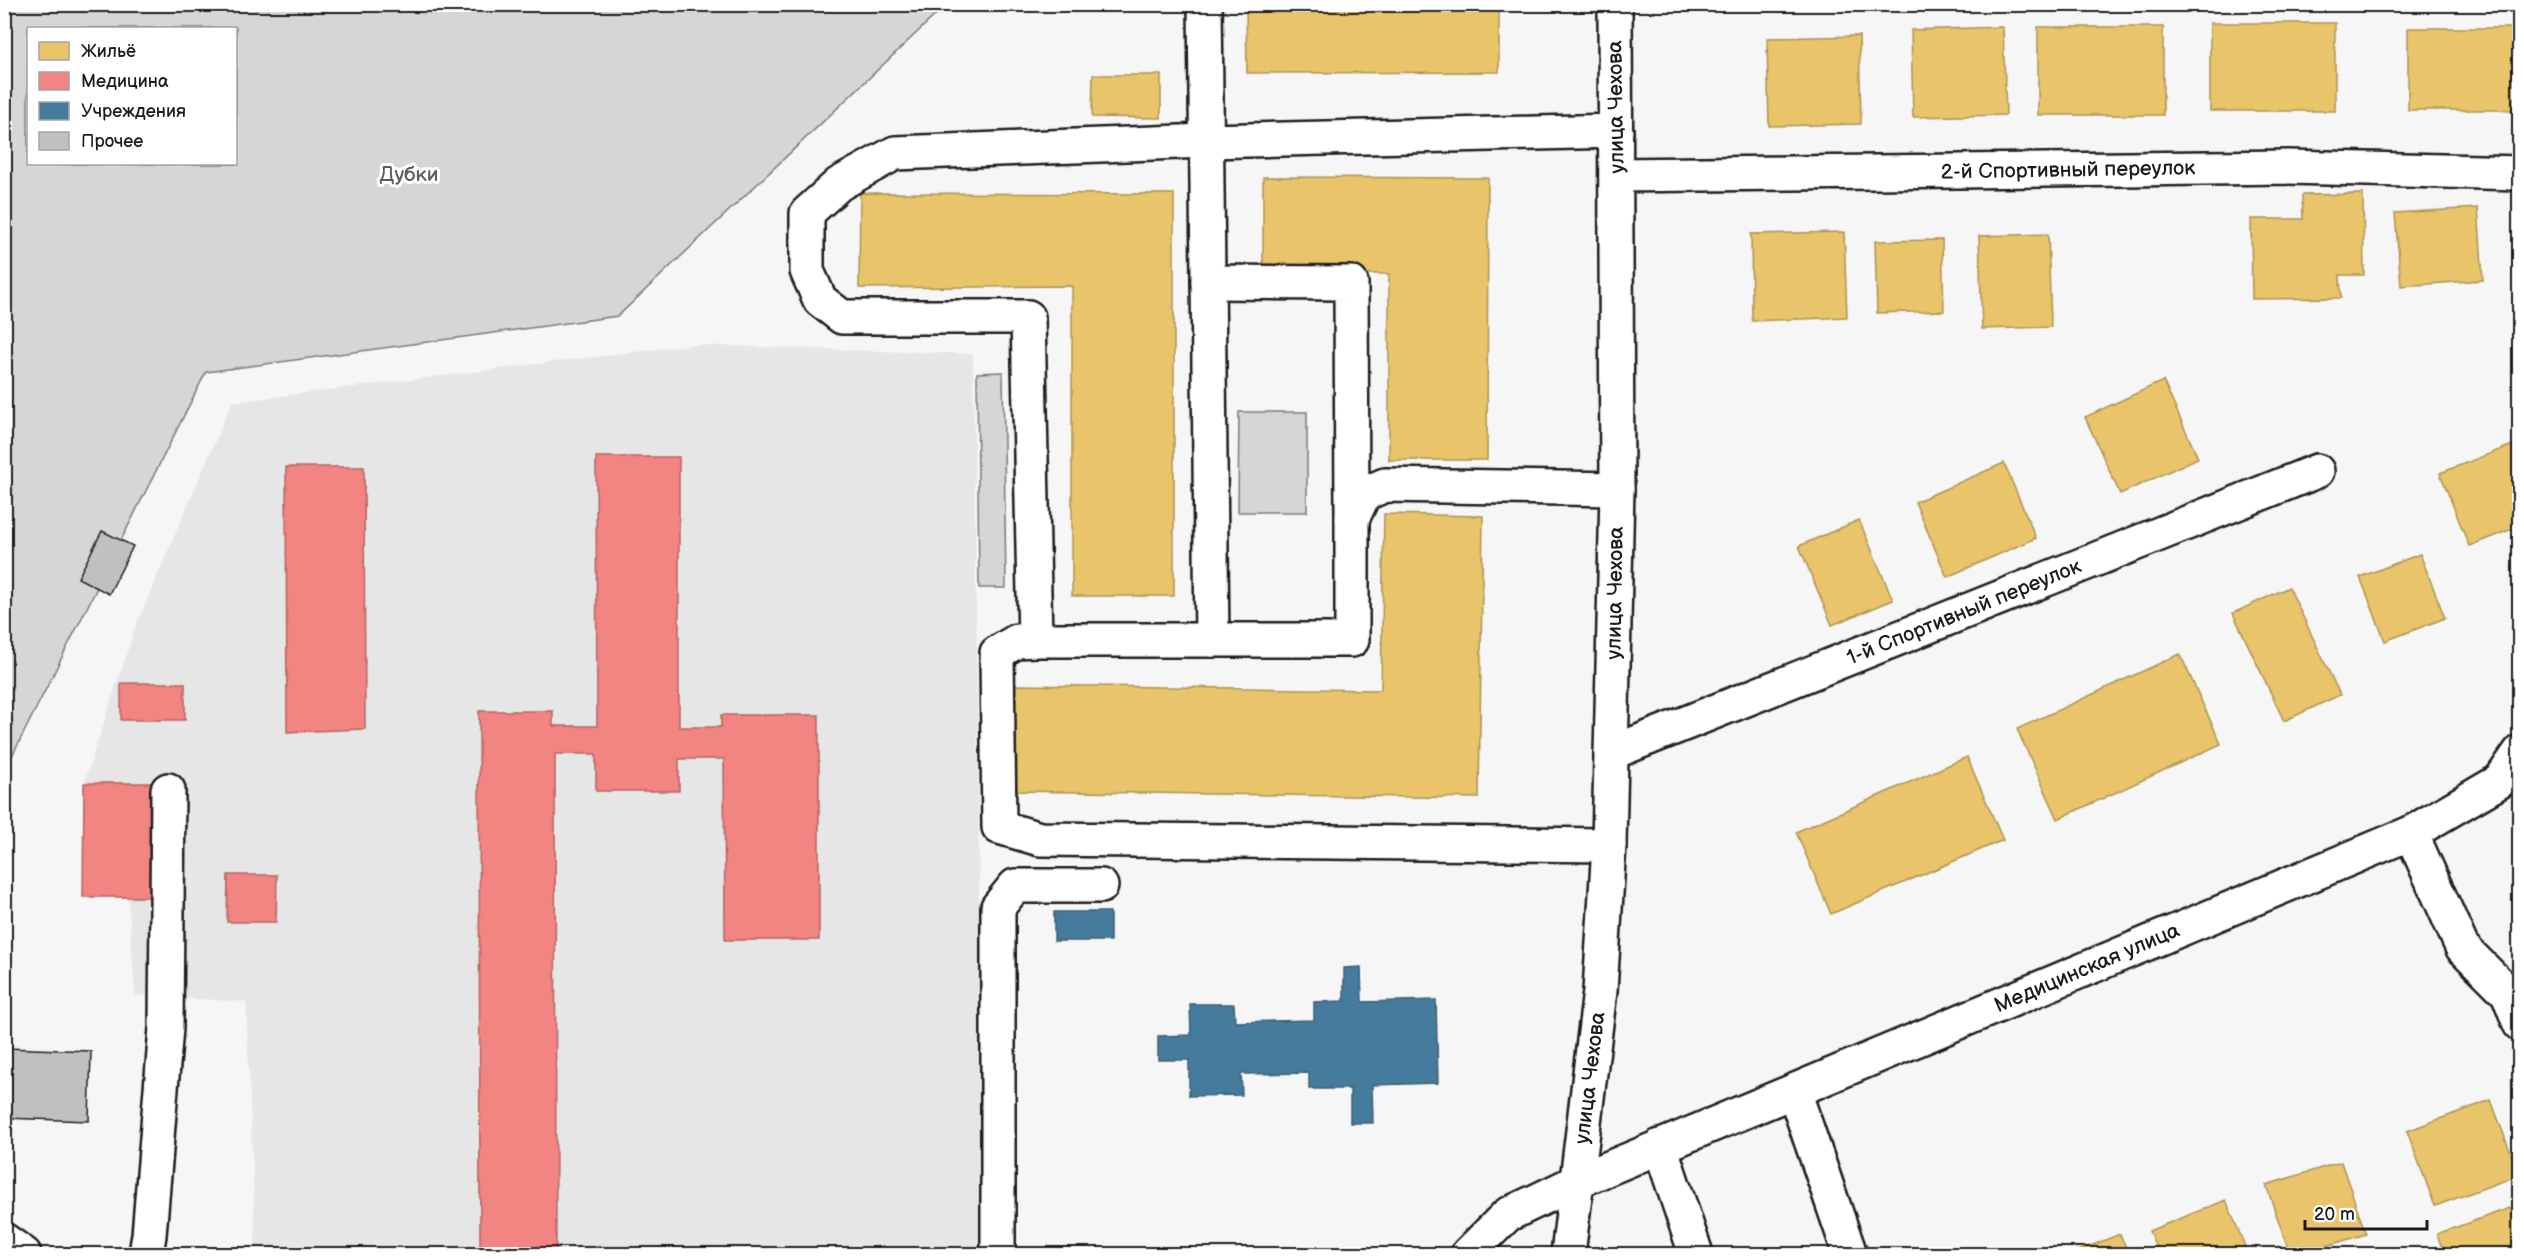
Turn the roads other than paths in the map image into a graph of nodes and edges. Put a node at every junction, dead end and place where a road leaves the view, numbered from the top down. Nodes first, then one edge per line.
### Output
1 (1205, 4) edge
2 (1615, 4) edge
3 (1616, 131) junction
4 (1206, 141) junction
5 (2520, 173) edge
6 (1617, 176) junction
7 (1208, 282) junction
8 (2317, 471) dead end
9 (1617, 489) junction
10 (1352, 519) junction
11 (1035, 640) junction
12 (1212, 640) junction
13 (2520, 752) edge
14 (1611, 753) junction
15 (168, 789) dead end
16 (2411, 833) junction
17 (1609, 845) junction
18 (1101, 886) dead end
19 (2514, 991) edge
20 (2520, 1024) edge
21 (1794, 1091) junction
22 (1660, 1146) junction
23 (1578, 1181) junction
24 (4, 1240) edge
25 (24, 1254) edge
26 (146, 1254) edge
27 (998, 1254) edge
28 (1468, 1254) edge
29 (1568, 1254) edge
30 (1696, 1254) edge
31 (1850, 1254) edge

1 - 4 street
2 - 3 street, улица Чехова
3 - 4 street
3 - 6 street, улица Чехова
4 - 7 street
4 - 11 street
5 - 6 street, 2-й Спортивный переулок
6 - 9 street, улица Чехова
7 - 10 street
7 - 12 street
8 - 14 street, 1-й Спортивный переулок
9 - 10 street
9 - 14 street, улица Чехова
10 - 12 street
11 - 12 street
11 - 17 street
13 - 16 street, Медицинская улица
14 - 17 street, улица Чехова
15 - 26 street
16 - 19 street
16 - 21 street, Медицинская улица
17 - 23 street, улица Чехова
18 - 27 street
19 - 20 street
21 - 22 street, Медицинская улица
21 - 31 street
22 - 23 street, Медицинская улица
22 - 30 street
23 - 28 street, Медицинская улица
23 - 29 street, улица Чехова
24 - 25 street

